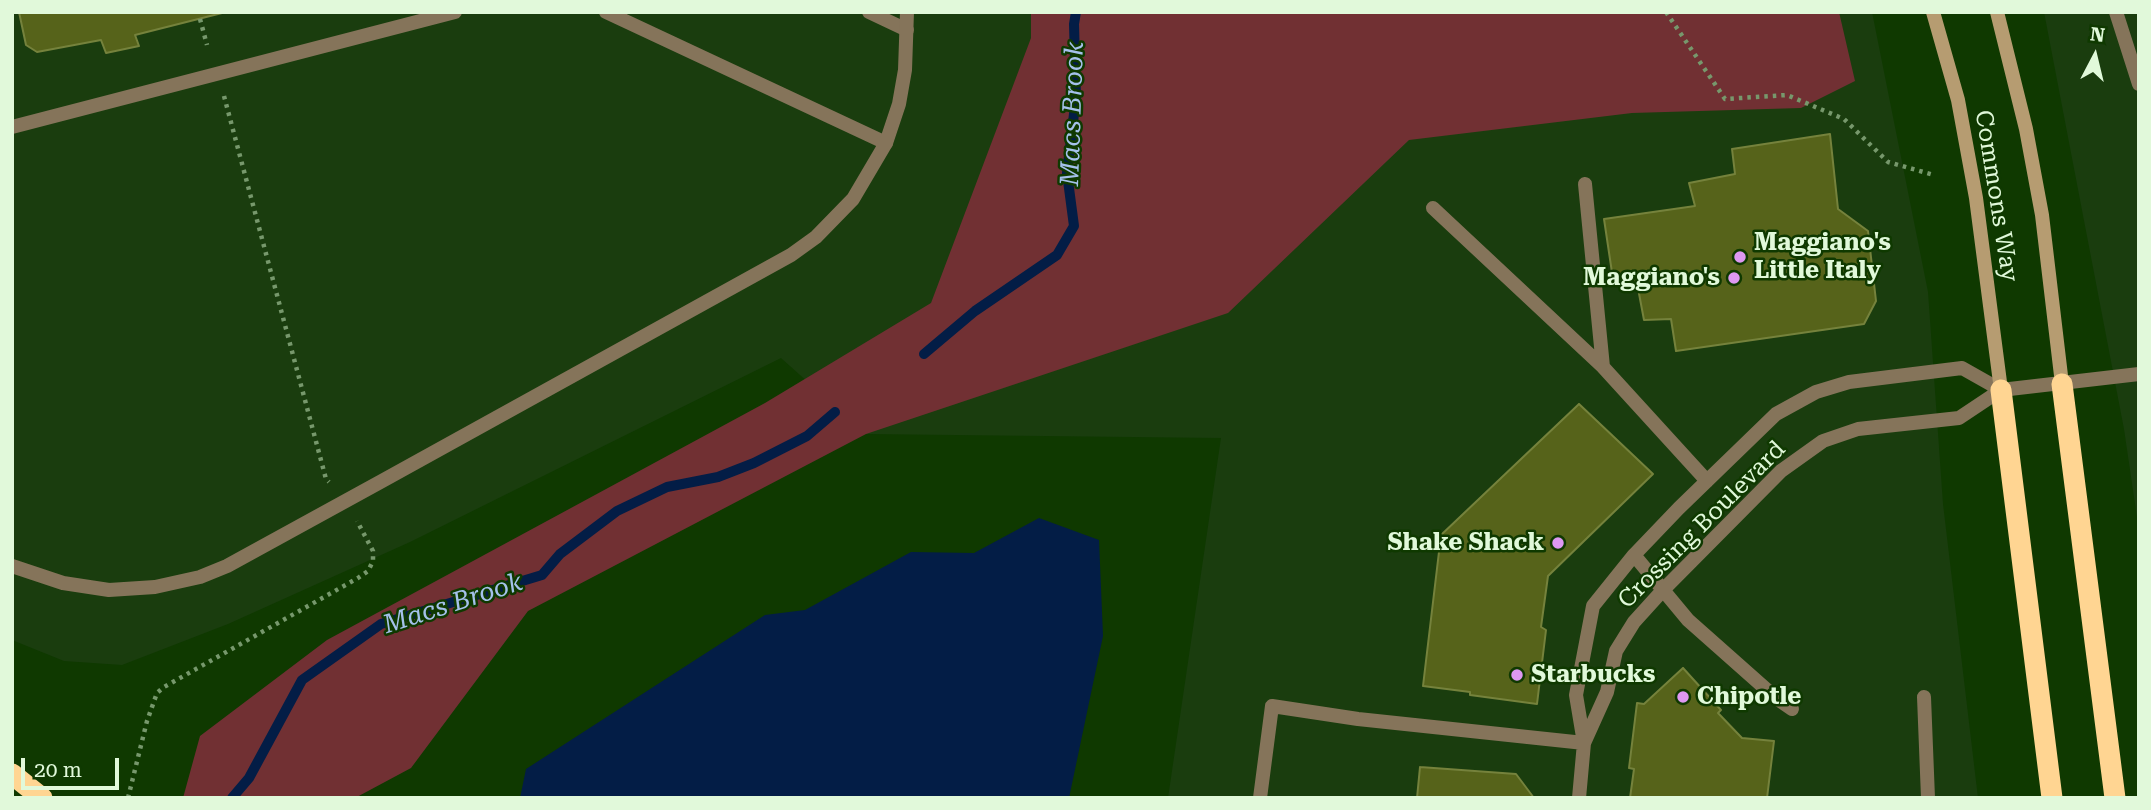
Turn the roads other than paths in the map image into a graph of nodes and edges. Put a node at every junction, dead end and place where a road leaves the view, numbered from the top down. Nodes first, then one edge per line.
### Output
1 (456, 12) edge
2 (606, 12) edge
3 (869, 12) edge
4 (907, 12) edge
5 (1933, 12) edge
6 (1997, 12) edge
7 (2116, 12) edge
8 (907, 30) junction
9 (2139, 84) edge
10 (12, 127) edge
11 (886, 144) junction
12 (1585, 184) dead end
13 (1433, 208) dead end
14 (1603, 367) junction
15 (2139, 374) edge
16 (2062, 384) junction
17 (2001, 390) junction
18 (1707, 481) junction
19 (1634, 555) junction
20 (12, 566) edge
21 (1663, 590) junction
22 (1924, 697) dead end
23 (1792, 709) dead end
24 (1584, 743) junction
25 (12, 774) edge
26 (2050, 792) edge
27 (42, 798) edge
28 (1260, 798) edge
29 (1578, 798) edge
30 (1928, 798) edge
31 (2115, 798) edge

1 - 10 street
2 - 11 street
3 - 8 street
4 - 8 street
5 - 17 street, Commons Way
6 - 16 street, Commons Way
7 - 9 street
8 - 11 street
11 - 20 street
12 - 14 street
13 - 14 street, Crossing Boulevard
14 - 18 street, Crossing Boulevard
15 - 16 street
16 - 17 street
16 - 31 highway
17 - 18 street, Crossing Boulevard
17 - 21 street, Crossing Boulevard
17 - 26 highway
18 - 19 street, Crossing Boulevard
19 - 21 street
19 - 24 street, Crossing Boulevard
21 - 23 street
21 - 24 street, Crossing Boulevard
22 - 30 street
24 - 28 street
24 - 29 street
25 - 27 highway

